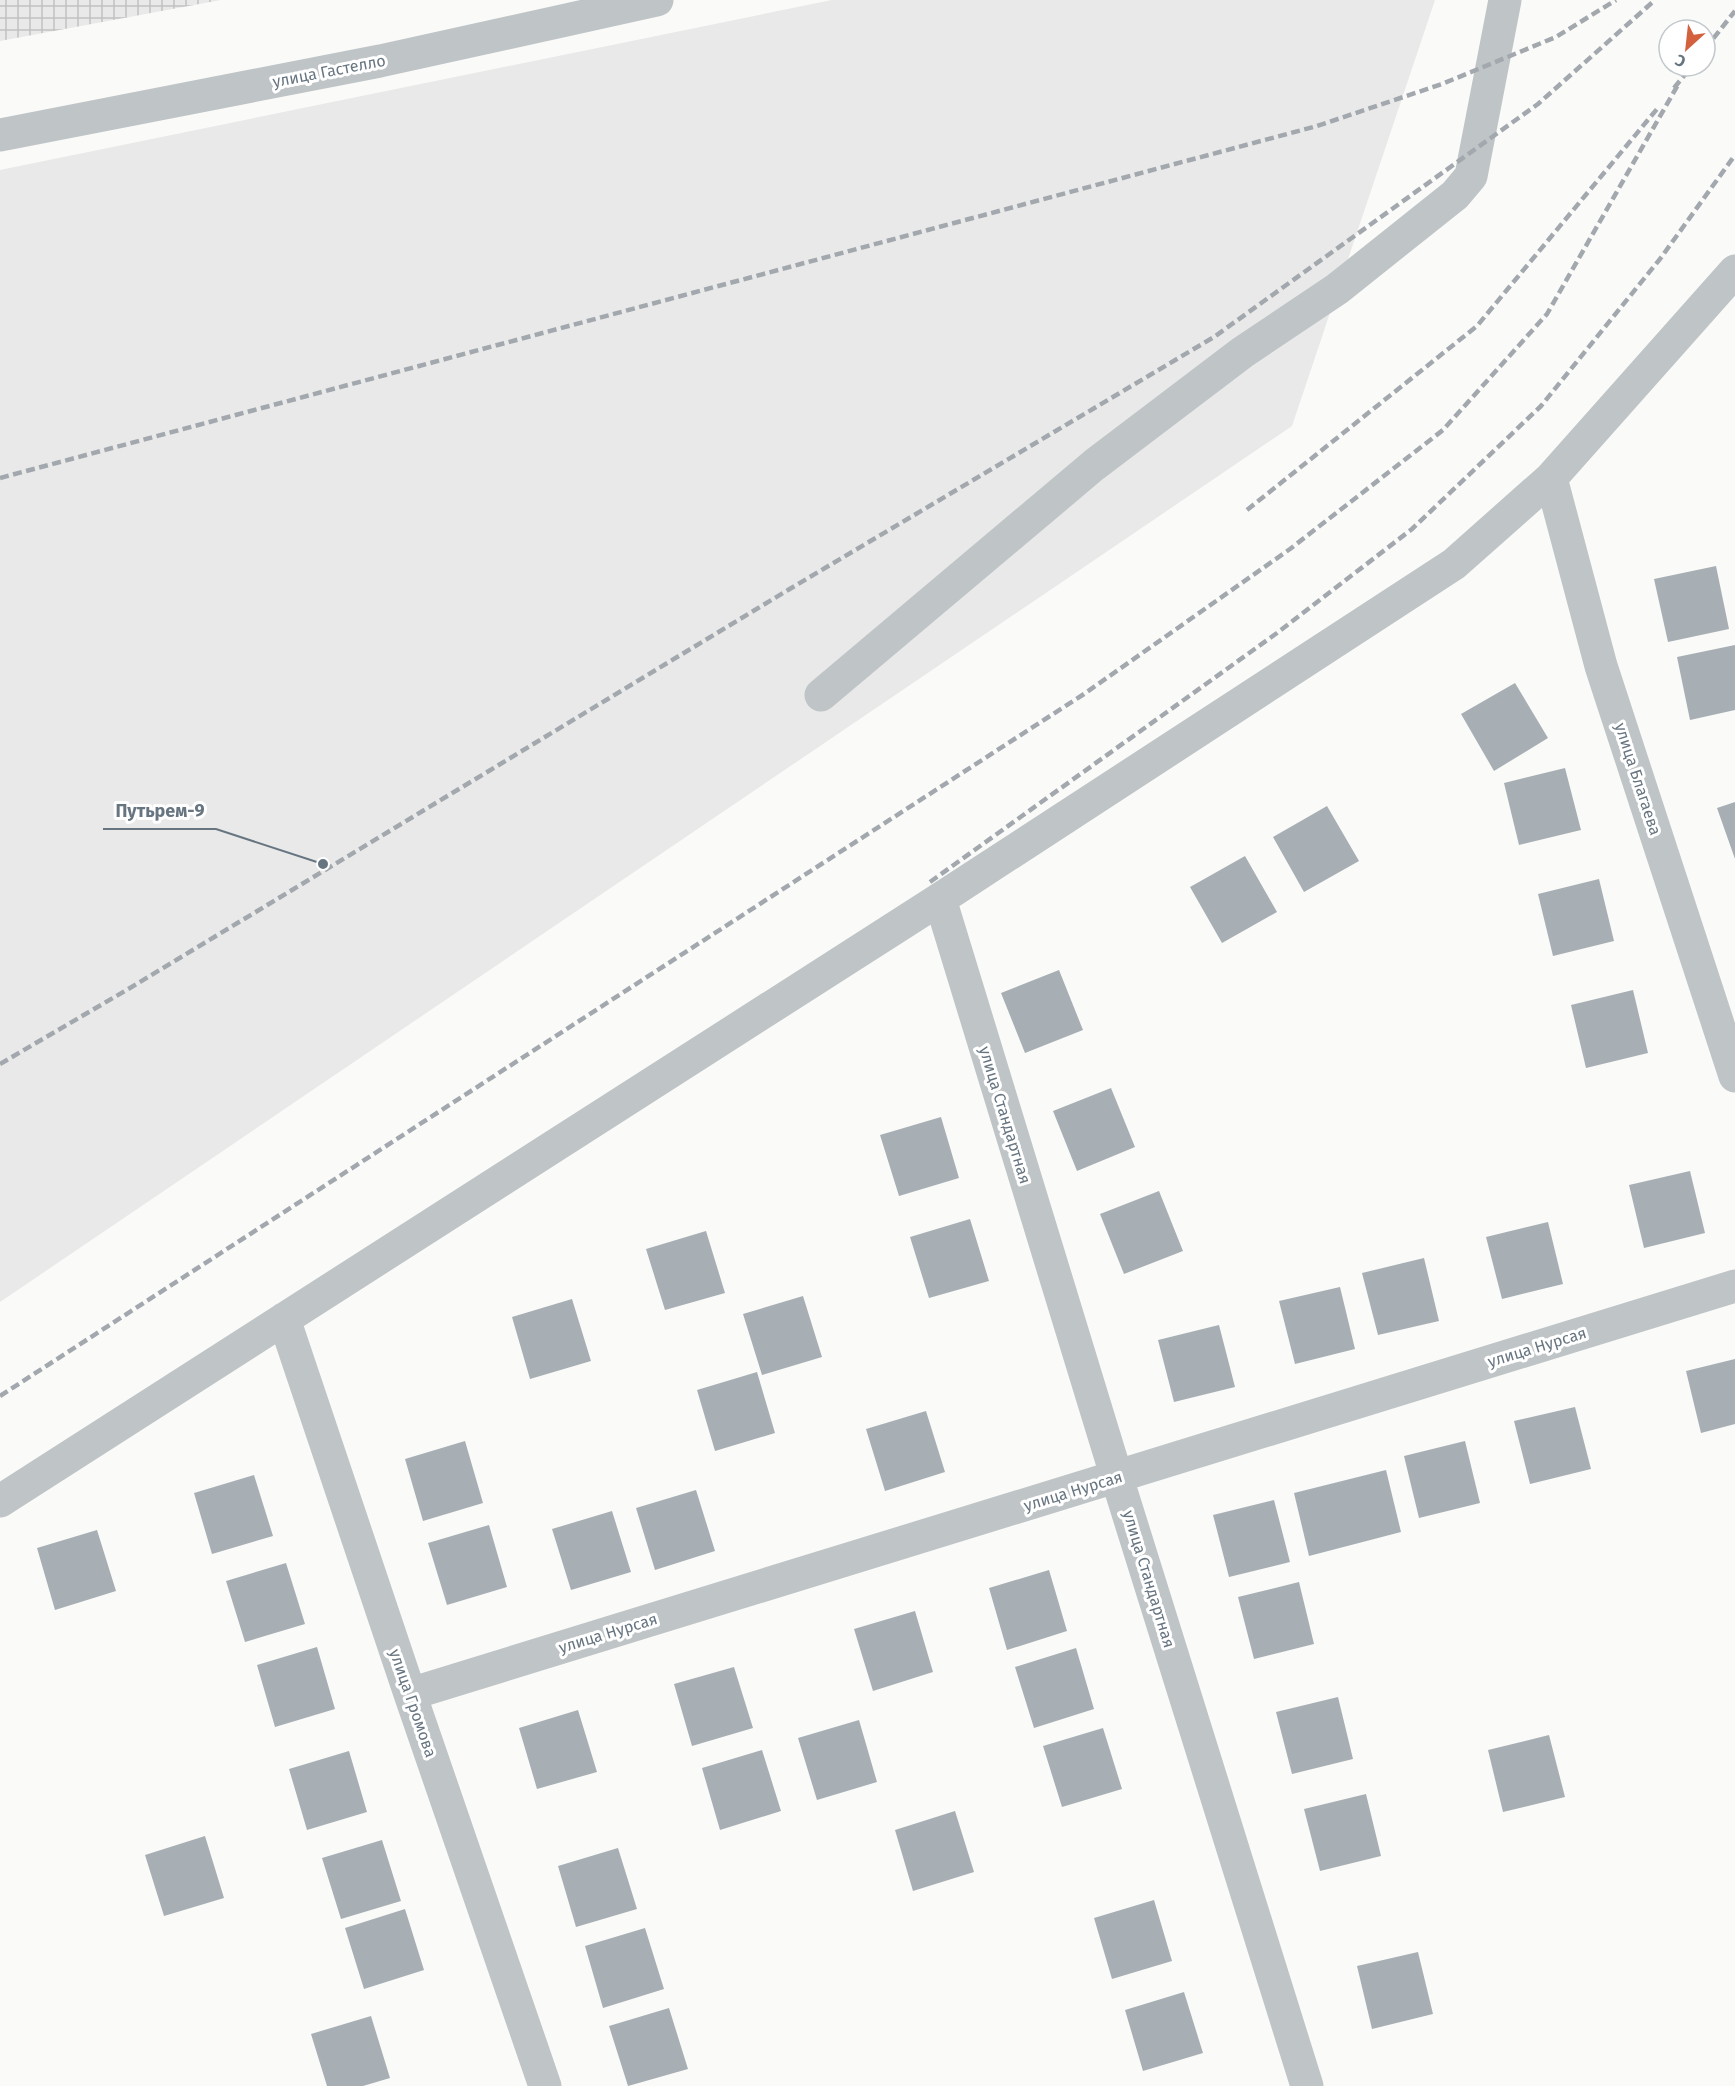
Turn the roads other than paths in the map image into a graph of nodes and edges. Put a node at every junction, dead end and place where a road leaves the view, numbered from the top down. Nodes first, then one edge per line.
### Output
1 (657, 0) edge
2 (1505, 0) edge
3 (0, 135) edge
4 (1735, 271) edge
5 (1551, 478) junction
6 (821, 695) dead end
7 (940, 899) junction
8 (1735, 1076) edge
9 (1735, 1286) edge
10 (284, 1319) junction
11 (1117, 1478) junction
12 (0, 1501) edge
13 (410, 1694) junction
14 (545, 2086) edge
15 (1307, 2086) edge

1 - 3 street, улица Гастелло
2 - 6 street
4 - 5 street
5 - 7 street
5 - 8 street, улица Благаева
7 - 10 street
7 - 11 street, улица Стандартная
9 - 11 street, улица Нурсая
10 - 12 street
10 - 13 street, улица Громова
11 - 13 street, улица Нурсая
11 - 15 street, улица Стандартная
13 - 14 street, улица Громова

